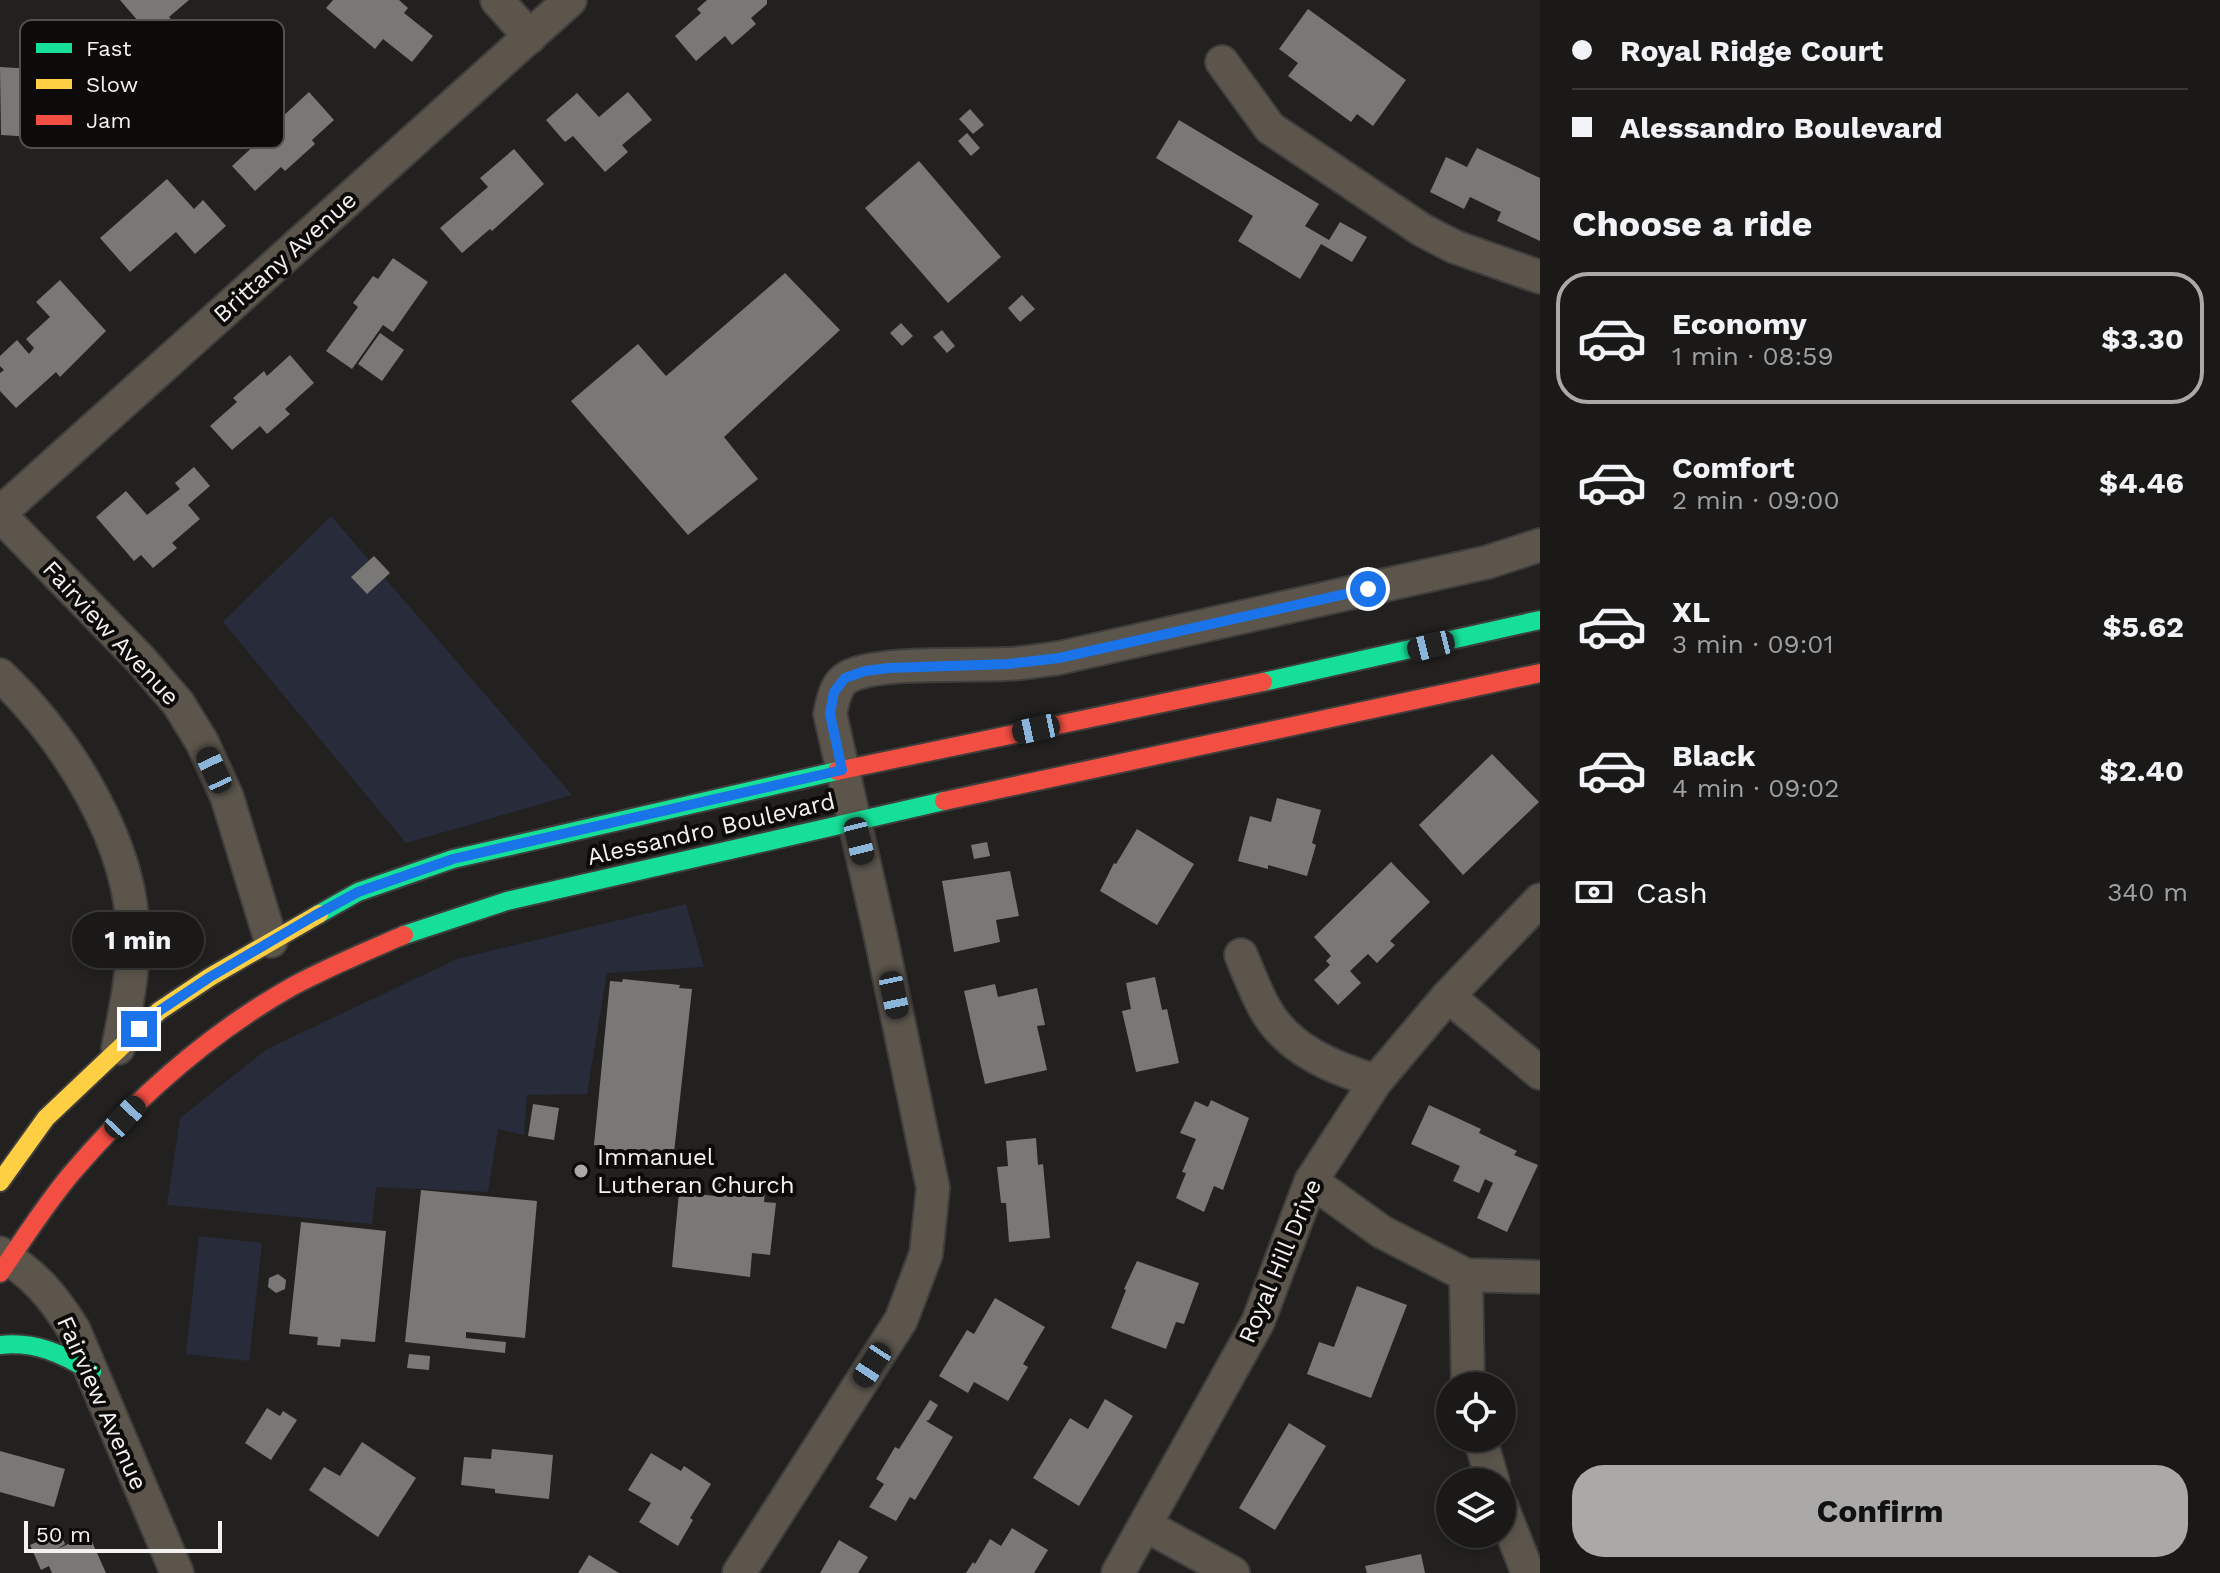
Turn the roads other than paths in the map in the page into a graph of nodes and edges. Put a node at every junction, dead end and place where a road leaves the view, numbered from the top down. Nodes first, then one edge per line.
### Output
1 (497, 0) edge
2 (570, 0) edge
3 (530, 37) junction
4 (1222, 62) dead end
5 (1540, 277) edge
6 (0, 514) edge
7 (1540, 545) edge
8 (1540, 620) edge
9 (1540, 673) edge
10 (0, 675) edge
11 (842, 770) junction
12 (854, 820) junction
13 (1540, 900) edge
14 (269, 955) junction
15 (1241, 955) dead end
16 (1448, 996) junction
17 (118, 1048) junction
18 (151, 1067) dead end
19 (1540, 1073) edge
20 (1376, 1081) junction
21 (143, 1097) junction
22 (1311, 1181) junction
23 (0, 1182) edge
24 (3, 1261) edge
25 (1466, 1275) junction
26 (1540, 1277) edge
27 (0, 1345) edge
28 (92, 1372) junction
29 (1468, 1372) edge
30 (1147, 1526) junction
31 (1516, 1543) edge
32 (177, 1573) edge
33 (739, 1573) edge
34 (1118, 1573) edge
35 (1233, 1573) edge
36 (1528, 1573) edge

1 - 3 street
2 - 3 street, Brittany Avenue
3 - 6 street, Brittany Avenue
4 - 5 street
6 - 14 street, Fairview Avenue
7 - 11 street
8 - 11 main road, Alessandro Boulevard
9 - 12 main road, Alessandro Boulevard
10 - 17 street
11 - 12 street
11 - 14 main road, Alessandro Boulevard
12 - 21 main road, Alessandro Boulevard
12 - 33 street
13 - 16 street, Royal Hill Drive
14 - 17 main road, Alessandro Boulevard
15 - 20 street
16 - 19 street
16 - 20 street, Royal Hill Drive
17 - 23 main road, Alessandro Boulevard
18 - 21 main road
20 - 22 street, Royal Hill Drive
21 - 24 main road, Alessandro Boulevard
22 - 25 street
22 - 30 street, Royal Hill Drive
24 - 28 street, Fairview Avenue
25 - 26 street
25 - 29 street
27 - 28 main road
28 - 32 street, Fairview Avenue
30 - 34 street, Royal Hill Drive
30 - 35 street
31 - 36 street

